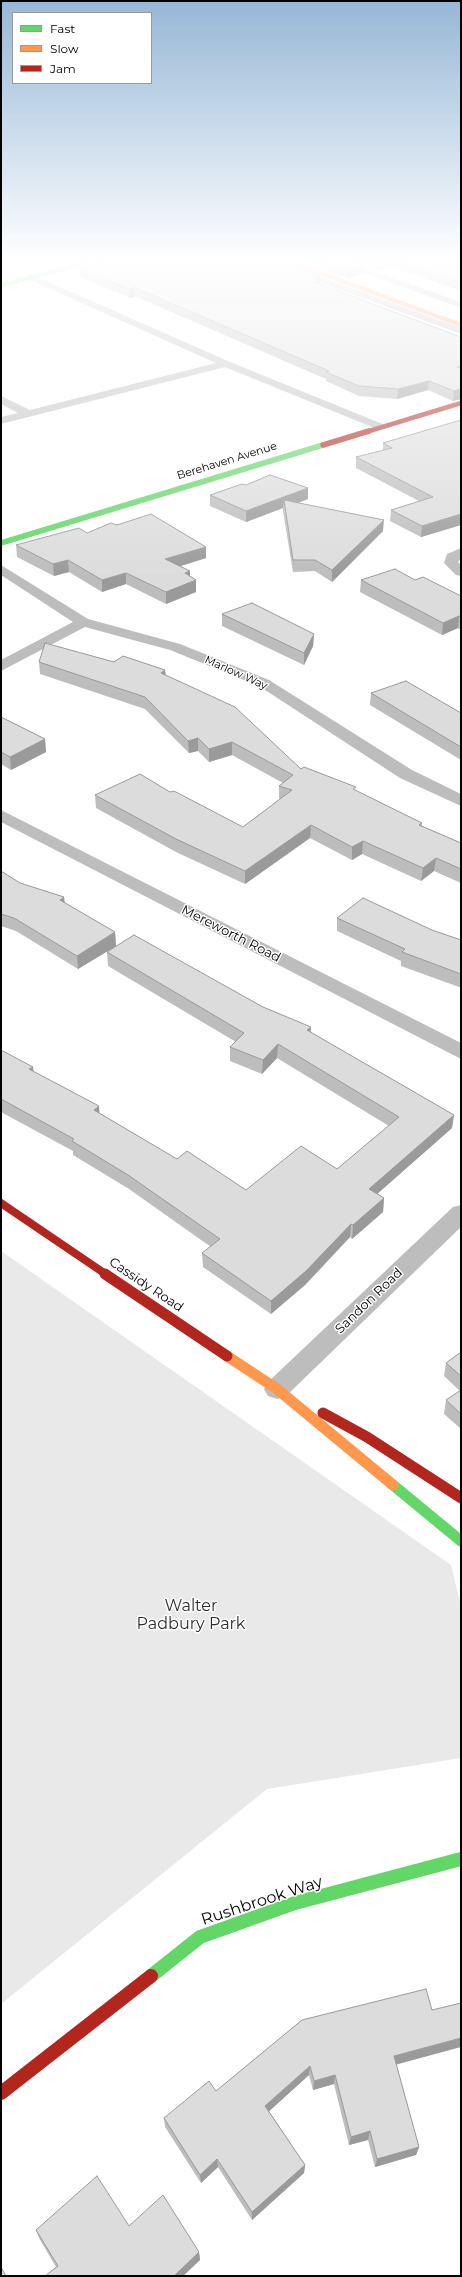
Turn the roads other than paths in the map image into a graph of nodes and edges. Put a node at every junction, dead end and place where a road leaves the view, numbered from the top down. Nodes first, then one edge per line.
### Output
1 (217, 366) edge
2 (232, 366) edge
3 (1, 399) edge
4 (461, 403) edge
5 (28, 414) junction
6 (1, 421) edge
7 (381, 427) junction
8 (1, 543) edge
9 (461, 552) edge
10 (1, 569) edge
11 (461, 572) edge
12 (83, 622) junction
13 (1, 666) edge
14 (461, 801) edge
15 (1, 816) edge
16 (461, 1052) edge
17 (1, 1203) edge
18 (461, 1213) edge
19 (277, 1389) junction
20 (461, 1498) edge
21 (461, 1541) edge
22 (461, 1859) edge
23 (1, 2092) edge

1 - 5 street
2 - 7 street
3 - 5 street
4 - 7 street, Berehaven Avenue
5 - 6 street
7 - 8 street, Berehaven Avenue
9 - 11 street
10 - 12 street, Marlow Way
12 - 13 street
12 - 14 street, Marlow Way
15 - 16 street, Mereworth Road
17 - 19 street, Cassidy Road
18 - 19 street, Sandon Road
19 - 20 street, Cassidy Road
19 - 21 street, Cassidy Road
22 - 23 street, Rushbrook Way

